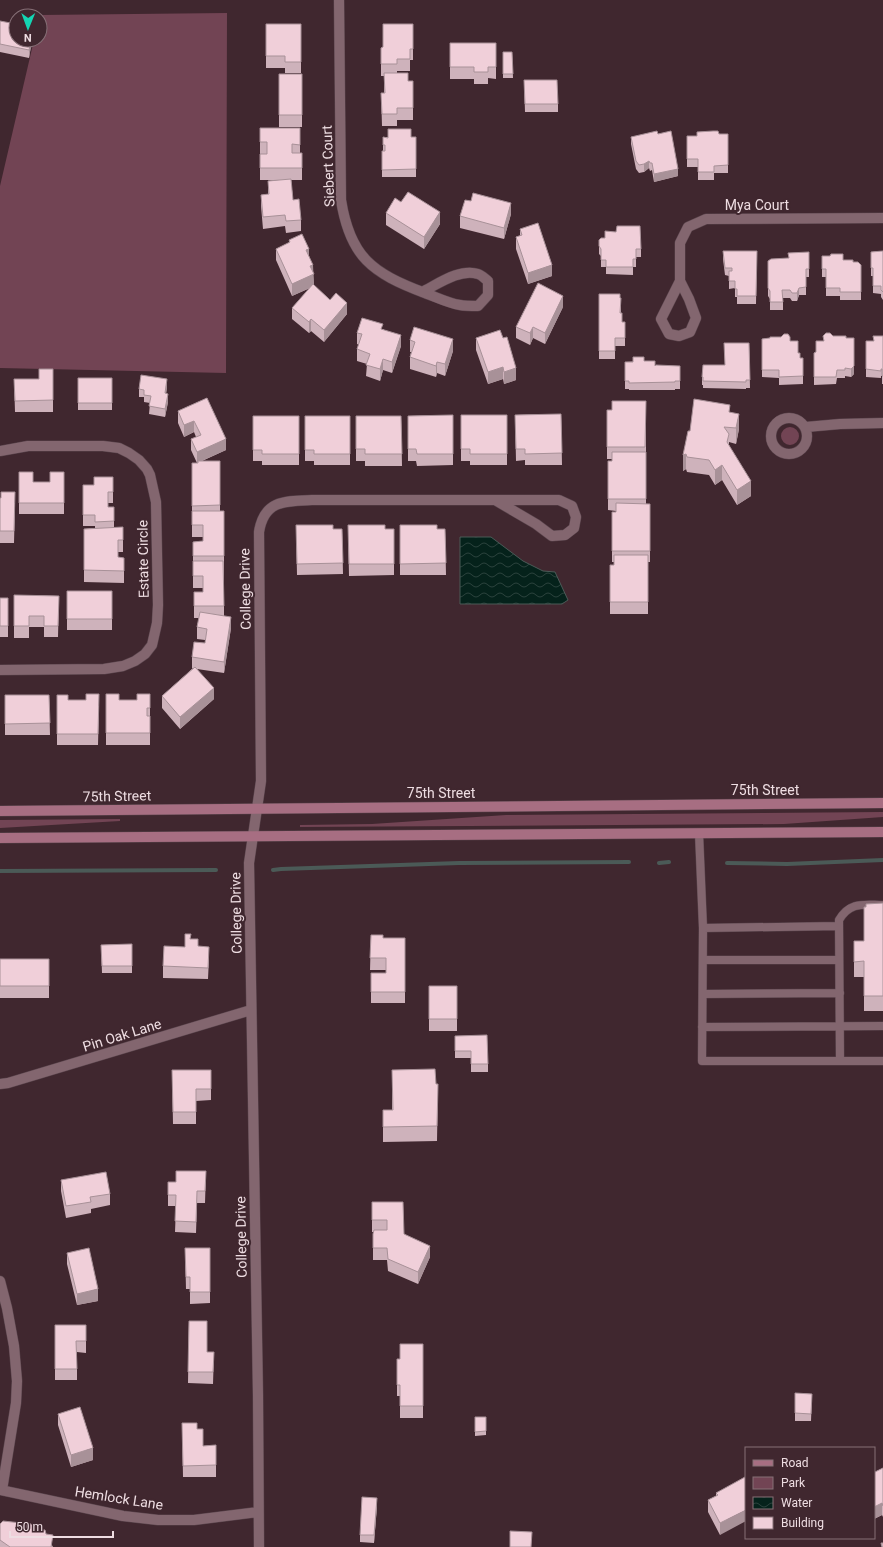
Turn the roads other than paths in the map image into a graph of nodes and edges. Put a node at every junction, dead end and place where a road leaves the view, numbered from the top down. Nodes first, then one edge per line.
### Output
1 (339, 0) edge
2 (883, 218) edge
3 (680, 281) junction
4 (422, 292) junction
5 (883, 423) edge
6 (806, 427) dead end
7 (0, 451) edge
8 (495, 500) junction
9 (0, 670) edge
10 (883, 803) edge
11 (257, 808) junction
12 (0, 811) edge
13 (883, 832) edge
14 (699, 833) junction
15 (253, 836) junction
16 (0, 838) edge
17 (883, 905) edge
18 (839, 926) junction
19 (703, 928) junction
20 (703, 960) junction
21 (840, 960) junction
22 (840, 993) junction
23 (702, 994) junction
24 (251, 1010) junction
25 (840, 1026) junction
26 (883, 1026) edge
27 (702, 1027) junction
28 (840, 1061) junction
29 (883, 1061) edge
30 (0, 1084) edge
31 (0, 1281) edge
32 (1, 1490) edge
33 (258, 1512) junction
34 (259, 1547) edge

1 - 4 street, Siebert Court
2 - 3 street, Mya Court
3 - 3 street, Mya Court
4 - 4 street, Siebert Court
5 - 6 street
7 - 9 street, Estate Circle
8 - 8 street, College Drive
8 - 11 street, College Drive
10 - 11 main road, 75th Street
11 - 12 main road, 75th Street
11 - 15 street, College Drive
13 - 14 main road
14 - 15 main road
14 - 19 lane
15 - 16 main road
15 - 24 street, College Drive
17 - 18 lane
18 - 19 lane
18 - 21 lane
19 - 20 lane
20 - 21 lane
20 - 23 lane
21 - 22 lane
22 - 23 lane
22 - 25 lane
23 - 27 lane
24 - 30 street, Pin Oak Lane
24 - 33 street, College Drive
25 - 26 lane
25 - 27 lane
25 - 28 lane
27 - 28 lane
28 - 29 lane
31 - 32 street
32 - 33 street, Hemlock Lane
33 - 34 street, College Drive

